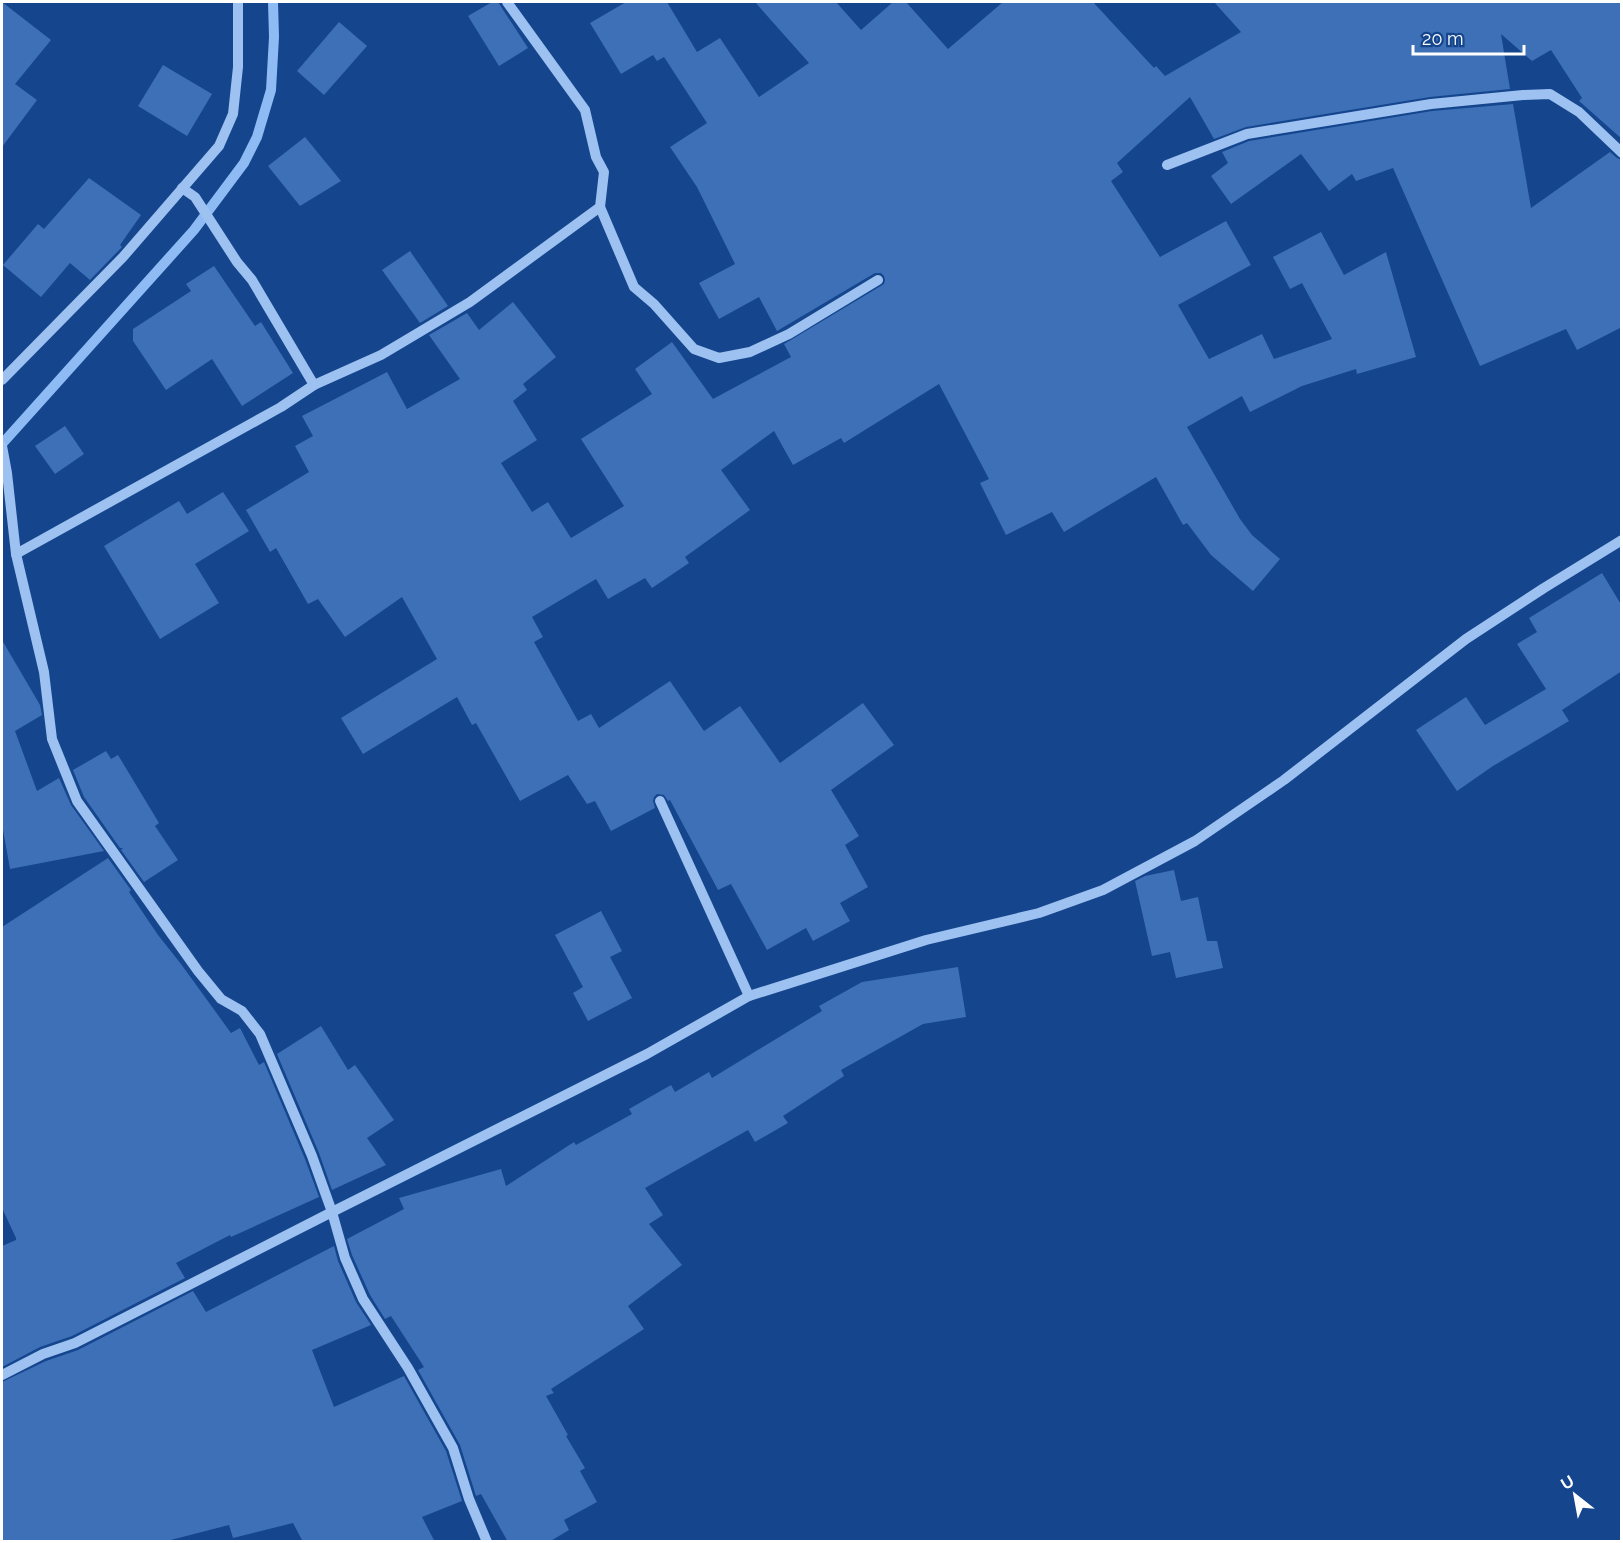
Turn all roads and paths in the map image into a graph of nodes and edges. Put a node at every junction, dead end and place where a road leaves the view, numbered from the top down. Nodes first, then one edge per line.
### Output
1 (238, 2) edge
2 (507, 2) edge
3 (1622, 153) edge
4 (1167, 165) dead end
5 (182, 188) junction
6 (600, 207) junction
7 (878, 280) dead end
8 (2, 380) edge
9 (314, 385) junction
10 (2, 446) edge
11 (1622, 540) edge
12 (16, 554) junction
13 (660, 801) dead end
14 (749, 996) junction
15 (332, 1212) junction
16 (2, 1375) edge
17 (487, 1542) edge

1 - 5 street
2 - 6 street
3 - 4 street
5 - 8 street
5 - 9 street
6 - 7 street
6 - 9 street
9 - 12 street
10 - 12 street
11 - 14 street
12 - 15 street
13 - 14 street
14 - 15 street
15 - 16 street
15 - 17 street

